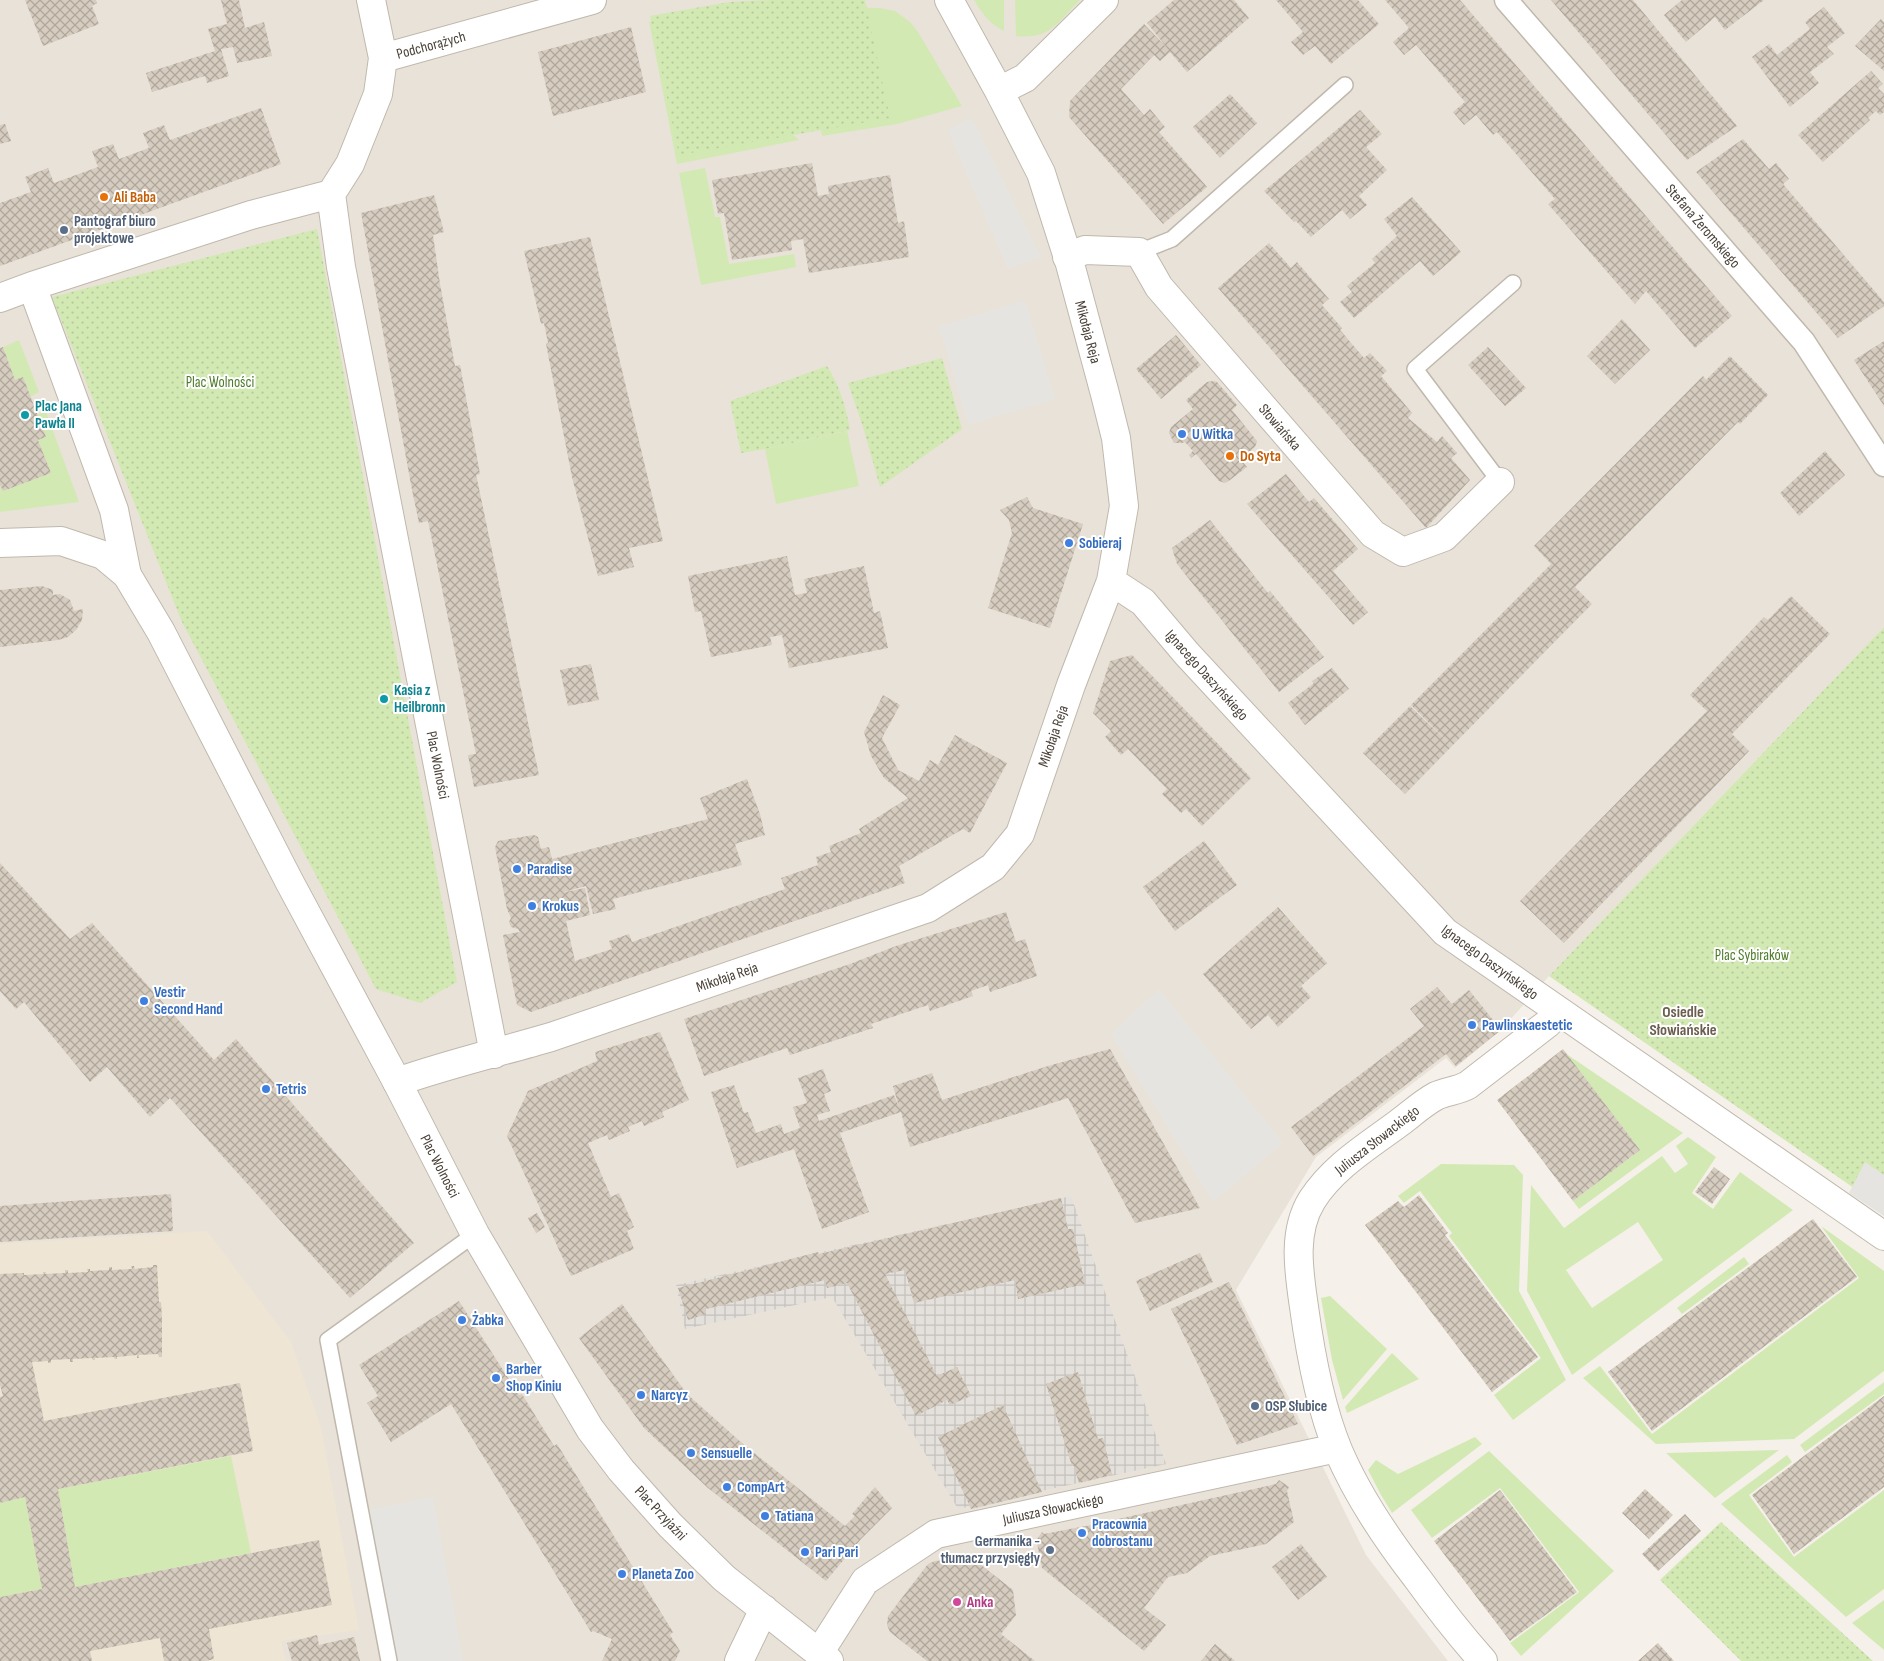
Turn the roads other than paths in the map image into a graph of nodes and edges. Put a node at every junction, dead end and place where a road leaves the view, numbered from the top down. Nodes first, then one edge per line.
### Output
1 (371, 0) edge
2 (592, 0) edge
3 (949, 0) edge
4 (1104, 0) edge
5 (1506, 0) edge
6 (383, 58) junction
7 (1345, 85) dead end
8 (999, 91) junction
9 (331, 194) junction
10 (1139, 252) junction
11 (1067, 257) junction
12 (1513, 282) dead end
13 (32, 286) junction
14 (0, 298) edge
15 (1884, 465) edge
16 (1500, 482) joint
17 (0, 544) edge
18 (127, 575) junction
19 (1111, 582) junction
20 (1559, 1012) junction
21 (494, 1054) junction
22 (397, 1082) junction
23 (475, 1234) junction
24 (1884, 1236) edge
25 (530, 1331) joint
26 (1337, 1448) junction
27 (764, 1609) junction
28 (824, 1657) edge
29 (389, 1661) edge
30 (739, 1661) edge
31 (1483, 1661) edge

1 - 6 street
2 - 6 street, Podchorążych
3 - 8 street, Mikołaja Reja
4 - 8 street
5 - 15 street, Stefana Żeromskiego
6 - 9 street, Podchorążych
7 - 10 lane
8 - 11 street, Mikołaja Reja
9 - 13 street
9 - 21 street, Plac Wolności
10 - 11 street
10 - 16 street, Słowiańska
11 - 19 street, Mikołaja Reja
12 - 16 lane
13 - 14 street
13 - 18 street, Plac Wolności
17 - 18 street, Plac Wolności
18 - 22 street, Plac Wolności
19 - 20 street, Ignacego Daszyńskiego
19 - 21 street, Mikołaja Reja
20 - 24 street, Ignacego Daszyńskiego
20 - 26 street, Juliusza Słowackiego
21 - 22 street, Mikołaja Reja
22 - 23 street, Plac Wolności
23 - 25 street, Plac Wolności
23 - 29 lane
25 - 27 street, Plac Przyjaźni
26 - 28 street, Juliusza Słowackiego
26 - 31 street, Juliusza Słowackiego
27 - 28 street, Plac Przyjaźni
27 - 30 street

